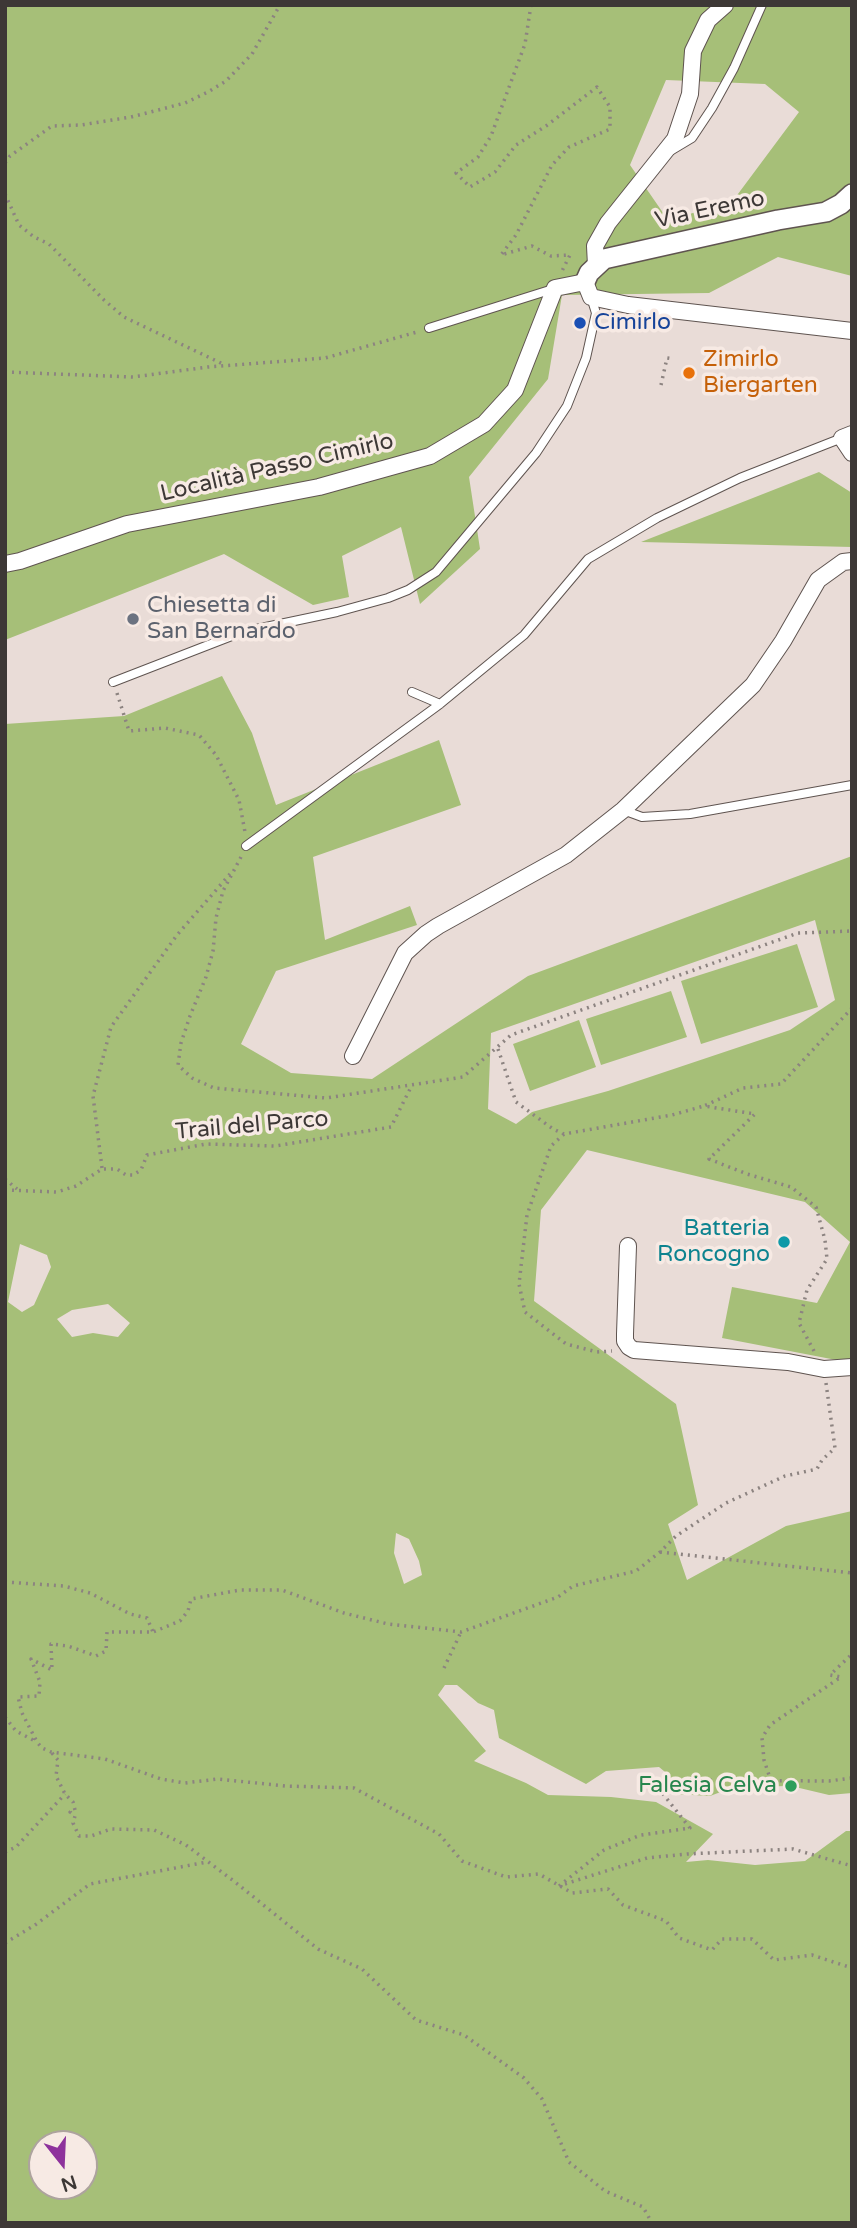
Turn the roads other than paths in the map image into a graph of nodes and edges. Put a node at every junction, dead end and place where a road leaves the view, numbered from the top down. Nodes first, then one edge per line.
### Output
1 (724, 5) edge
2 (762, 5) edge
3 (664, 156) junction
4 (852, 194) edge
5 (596, 265) junction
6 (555, 288) junction
7 (588, 290) junction
8 (429, 328) road end
9 (852, 331) edge
10 (847, 436) edge
11 (852, 453) edge
12 (852, 561) edge
13 (5, 564) edge
14 (113, 682) road end
15 (412, 692) dead end
16 (440, 704) junction
17 (852, 785) edge
18 (623, 810) junction
19 (246, 846) road end
20 (353, 1056) dead end
21 (628, 1246) dead end
22 (852, 1367) edge

1 - 3 street
2 - 3 lane
3 - 5 street
4 - 5 street, Via Eremo
5 - 7 street
6 - 7 street
6 - 8 lane
6 - 13 street, Località Passo Cimirlo
7 - 9 street
7 - 14 lane
10 - 11 street
10 - 16 lane
12 - 18 street
15 - 16 lane
16 - 19 lane
17 - 18 lane
18 - 20 street
21 - 22 street

